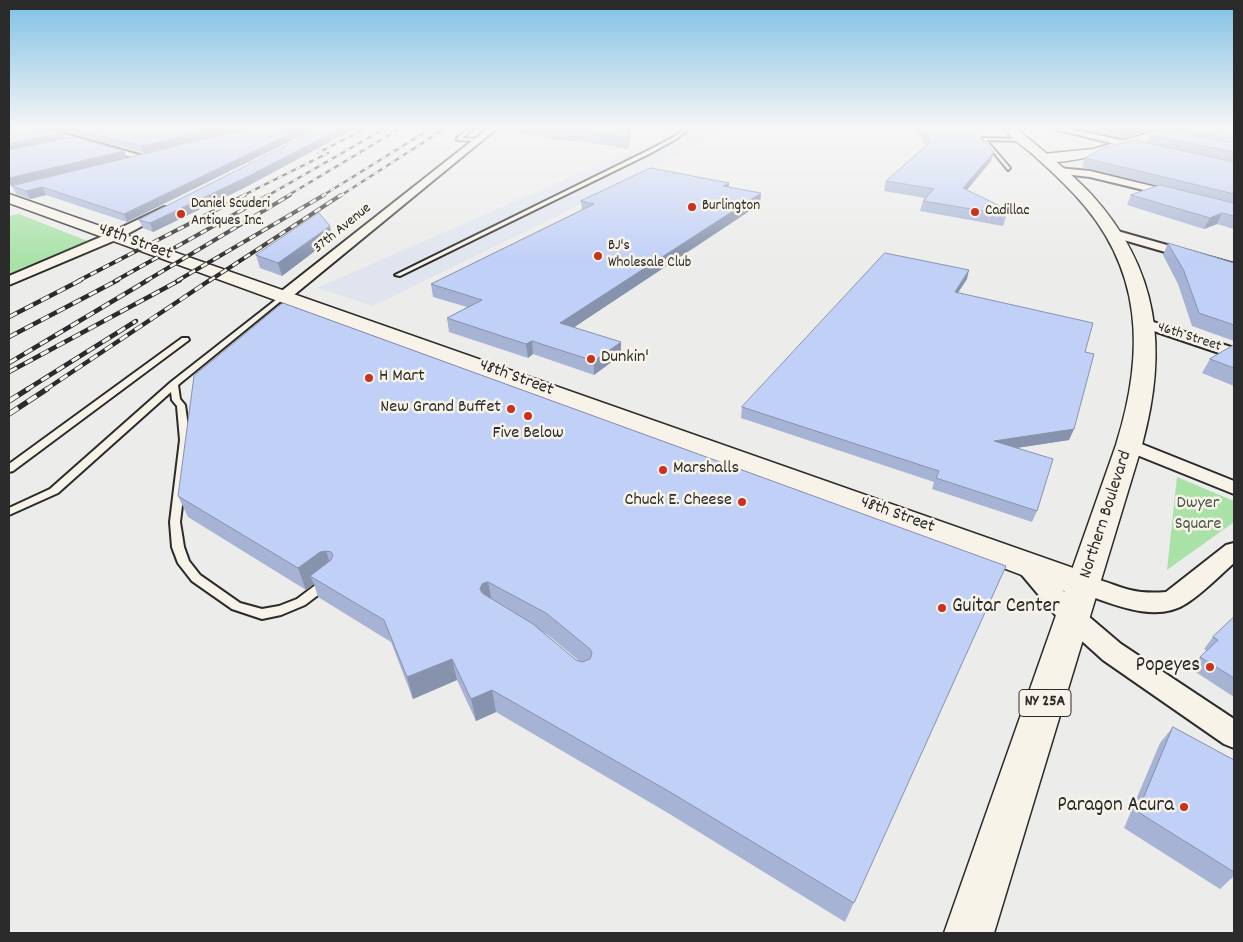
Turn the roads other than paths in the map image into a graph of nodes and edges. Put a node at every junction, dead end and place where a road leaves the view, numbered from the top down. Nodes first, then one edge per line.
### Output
1 (437, 173) edge
2 (606, 173) edge
3 (1060, 173) edge
4 (1079, 173) edge
5 (12, 193) edge
6 (1185, 198) edge
7 (175, 205) edge
8 (1114, 234) junction
9 (114, 236) junction
10 (1234, 268) edge
11 (398, 275) dead end
12 (9, 281) edge
13 (284, 296) junction
14 (1144, 323) junction
15 (185, 340) dead end
16 (1234, 353) edge
17 (174, 384) junction
18 (1129, 445) junction
19 (9, 469) edge
20 (1234, 488) edge
21 (9, 512) edge
22 (1234, 551) edge
23 (334, 578) edge
24 (1078, 601) junction
25 (1234, 735) edge
26 (970, 933) edge

1 - 13 street, 37th Avenue
2 - 11 lane
3 - 8 street, Northern Boulevard / NY 25A
4 - 6 street
5 - 9 street, 48th Street
7 - 9 street
8 - 10 street
8 - 14 street, Northern Boulevard / NY 25A
9 - 12 street
9 - 13 street, 48th Street
13 - 17 lane
13 - 24 street, 48th Street
14 - 16 street, 46th Street
14 - 18 street, Northern Boulevard / NY 25A
15 - 19 lane
17 - 21 lane
17 - 23 lane
18 - 20 street
18 - 24 street, Northern Boulevard / NY 25A
22 - 24 street
24 - 25 street, 48th Street
24 - 26 street, Northern Boulevard / NY 25A

